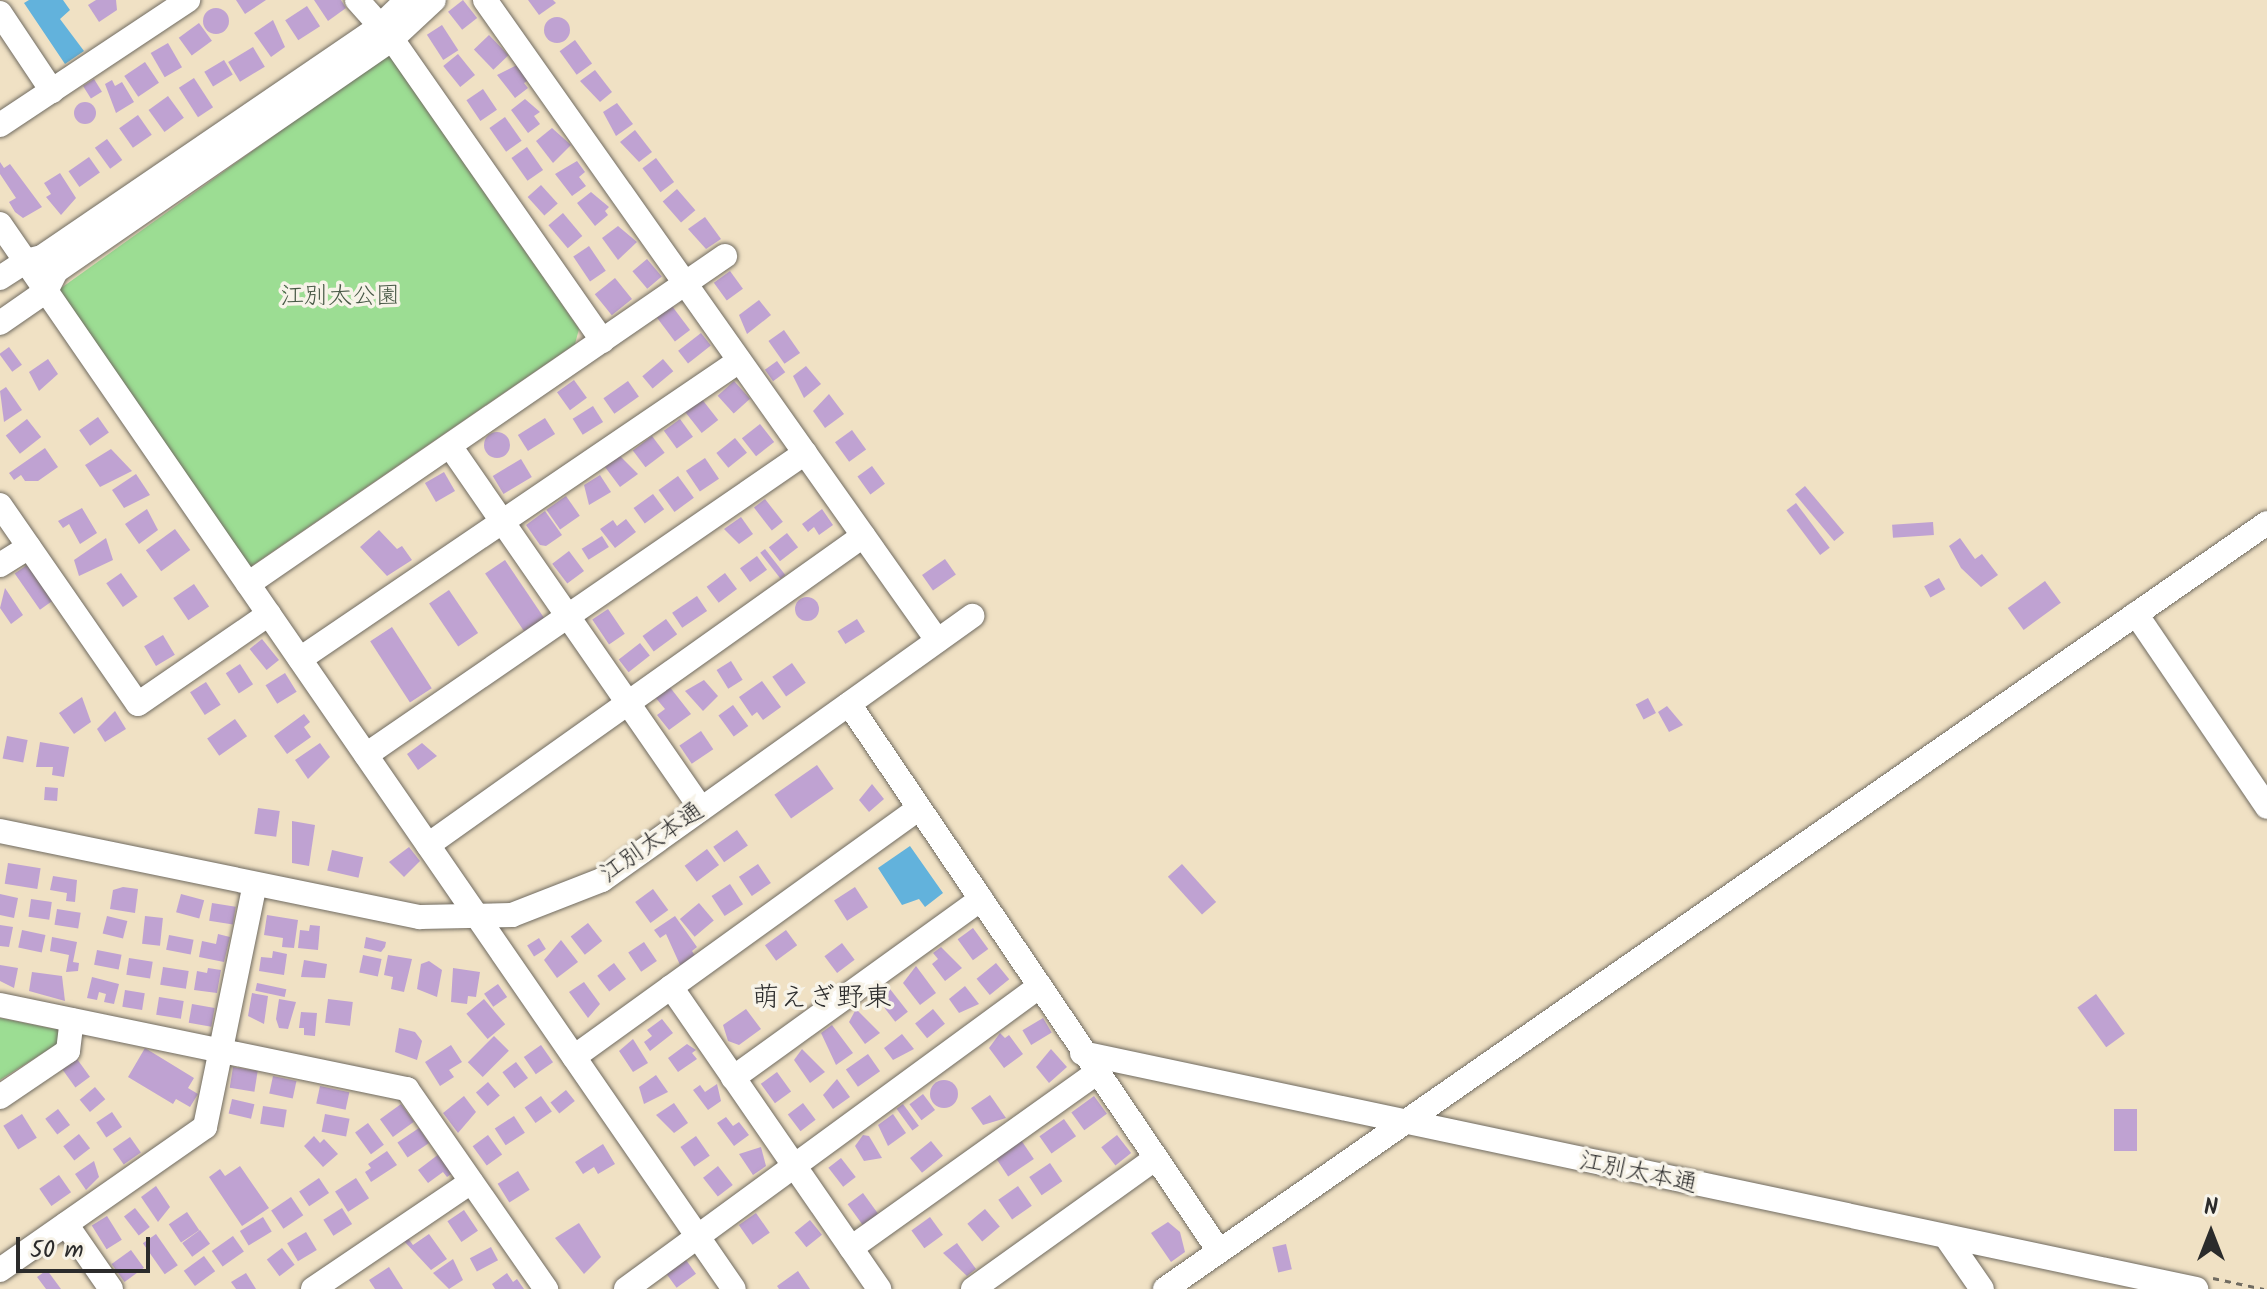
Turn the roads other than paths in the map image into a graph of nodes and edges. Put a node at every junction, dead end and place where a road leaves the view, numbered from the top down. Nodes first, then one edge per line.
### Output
1 (188, 0) edge
2 (357, 0) edge
3 (407, 0) edge
4 (434, 0) edge
5 (485, 0) edge
6 (0, 13) edge
7 (385, 33) junction
8 (52, 91) junction
9 (0, 125) edge
10 (0, 224) edge
11 (725, 256) dead end
12 (26, 261) junction
13 (0, 278) edge
14 (684, 283) junction
15 (46, 291) junction
16 (0, 323) edge
17 (603, 341) junction
18 (739, 361) junction
19 (450, 446) junction
20 (805, 453) junction
21 (0, 505) edge
22 (503, 522) junction
23 (2267, 523) edge
24 (863, 536) junction
25 (29, 547) junction
26 (0, 565) edge
27 (248, 584) junction
28 (269, 614) junction
29 (2136, 614) junction
30 (972, 616) dead end
31 (569, 618) junction
32 (937, 640) junction
33 (300, 659) junction
34 (627, 702) junction
35 (849, 704) junction
36 (366, 755) junction
37 (2267, 807) edge
38 (919, 808) junction
39 (701, 809) junction
40 (0, 831) edge
41 (428, 845) junction
42 (255, 884) junction
43 (981, 899) junction
44 (480, 920) junction
45 (1040, 986) junction
46 (671, 987) junction
47 (0, 1005) edge
48 (72, 1020) junction
49 (221, 1051) junction
50 (1082, 1053) junction
51 (574, 1057) junction
52 (1098, 1072) junction
53 (733, 1078) junction
54 (0, 1097) edge
55 (1401, 1124) junction
56 (1156, 1158) junction
57 (795, 1167) junction
58 (471, 1182) junction
59 (66, 1224) junction
60 (699, 1237) junction
61 (1946, 1237) junction
62 (851, 1248) junction
63 (1219, 1251) junction
64 (0, 1270) edge
65 (111, 1289) edge
66 (313, 1289) edge
67 (546, 1289) edge
68 (626, 1289) edge
69 (734, 1289) edge
70 (879, 1289) edge
71 (973, 1289) edge
72 (1165, 1289) edge
73 (1982, 1289) edge
74 (2196, 1289) edge

1 - 8 street
2 - 7 street
3 - 7 street
4 - 7 street
5 - 14 street
6 - 8 street
7 - 12 street
7 - 15 street
7 - 17 street
8 - 9 street
10 - 12 street
11 - 14 street
12 - 13 street
12 - 15 street
14 - 17 street
14 - 18 street
15 - 16 street
15 - 27 street
17 - 19 street
18 - 20 street
18 - 22 street
19 - 22 street
19 - 27 street
20 - 24 street
20 - 31 street
21 - 25 street
22 - 31 street
22 - 33 street
23 - 29 street
24 - 32 street
24 - 34 street
25 - 26 street
25 - 28 street
27 - 28 street
28 - 33 street
29 - 37 street
29 - 55 street
30 - 32 street, 江別太本通
31 - 34 street
31 - 36 street
32 - 35 street, 江別太本通
33 - 36 street
34 - 39 street
34 - 41 street
35 - 38 street
35 - 39 street, 江別太本通
36 - 41 street
38 - 43 street
38 - 46 street
39 - 44 street, 江別太本通
40 - 42 street, 江別太本通
41 - 44 street
42 - 44 street, 江別太本通
42 - 49 street
43 - 45 street
43 - 53 street
44 - 51 street
45 - 50 street
45 - 57 street
46 - 51 street
46 - 53 street
47 - 48 street
48 - 49 street
48 - 54 street
49 - 58 street
49 - 59 street
50 - 52 street
50 - 55 street, 江別太本通
51 - 60 street
52 - 56 street
52 - 62 street
53 - 57 street
55 - 61 street, 江別太本通
55 - 63 street
56 - 63 street
56 - 71 street
57 - 60 street
57 - 62 street
58 - 66 street
58 - 67 street
59 - 64 street
59 - 65 street
60 - 68 street
60 - 69 street
61 - 73 street
61 - 74 street, 江別太本通
62 - 70 street
63 - 72 street

